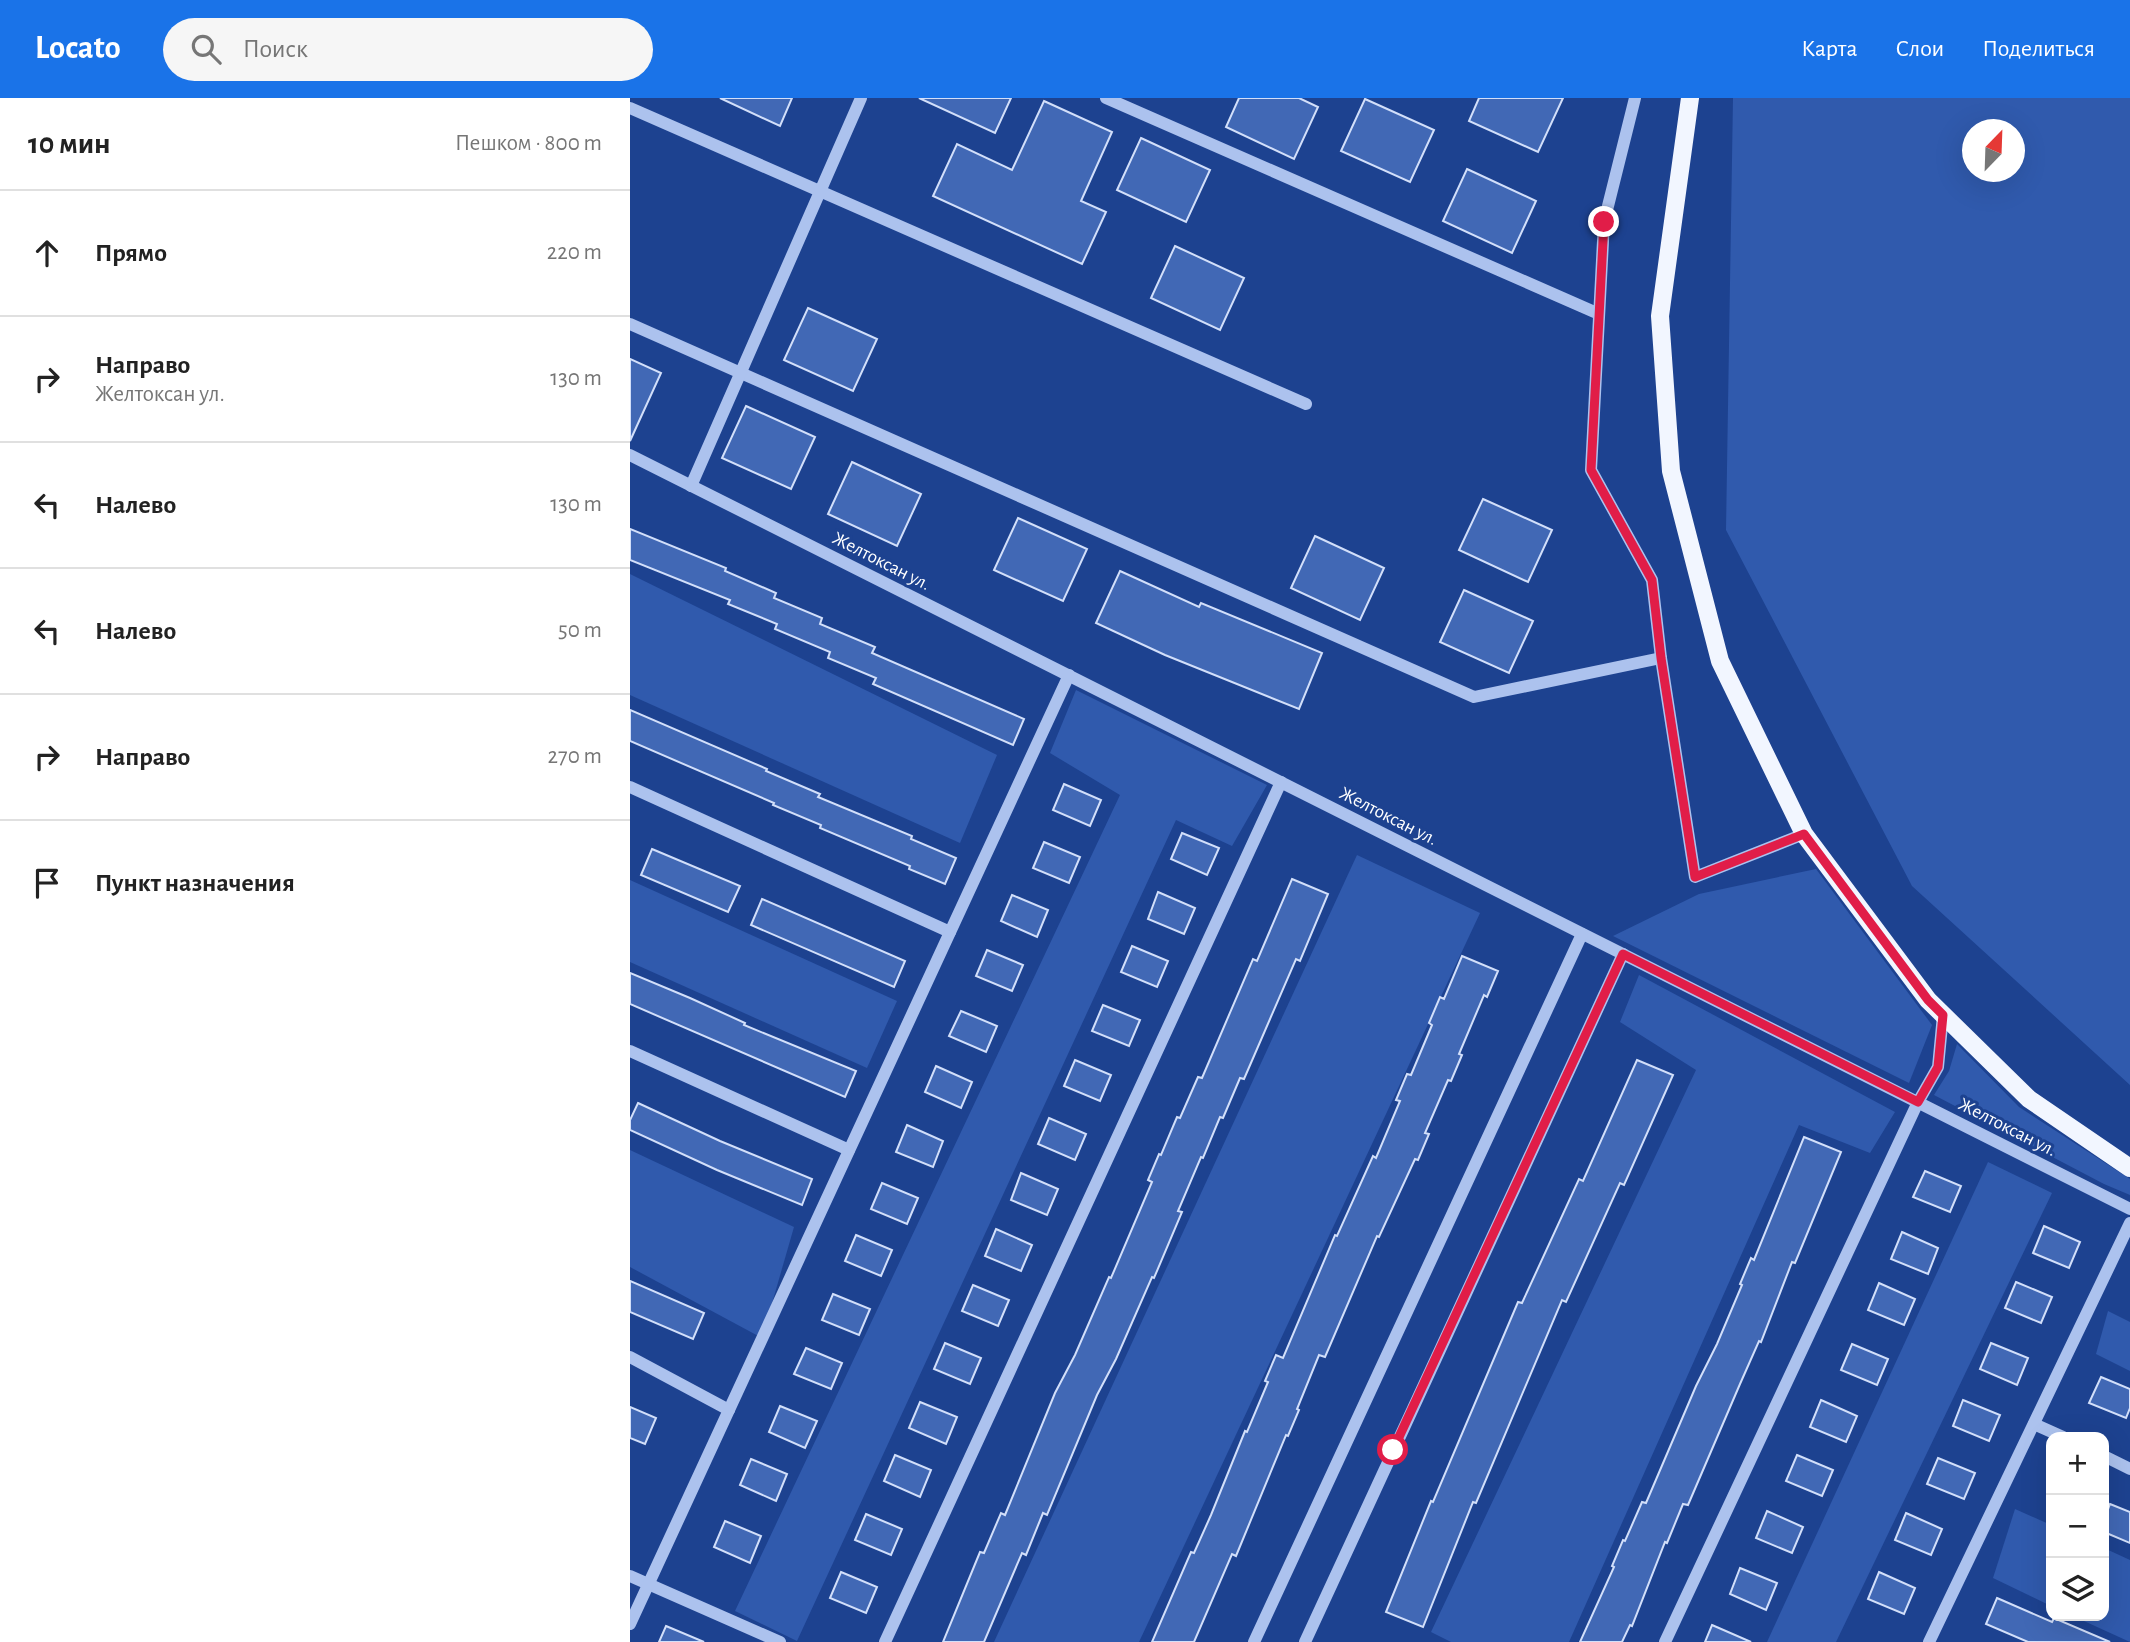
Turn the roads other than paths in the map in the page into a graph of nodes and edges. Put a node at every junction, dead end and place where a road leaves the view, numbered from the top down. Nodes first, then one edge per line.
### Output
1 (861, 98) edge
2 (1106, 98) edge
3 (1620, 98) edge
4 (1690, 98) edge
5 (1634, 101) edge
6 (630, 108) edge
7 (820, 191) junction
8 (1599, 314) junction
9 (630, 324) edge
10 (740, 373) junction
11 (1306, 404) dead end
12 (630, 455) edge
13 (691, 485) junction
14 (1661, 658) junction
15 (1069, 675) junction
16 (1281, 782) junction
17 (630, 787) edge
18 (1804, 834) junction
19 (950, 932) junction
20 (1582, 933) junction
21 (1623, 954) junction
22 (1943, 1015) junction
23 (630, 1051) edge
24 (1918, 1102) junction
25 (849, 1150) junction
26 (2130, 1168) edge
27 (2130, 1209) edge
28 (2130, 1223) edge
29 (630, 1357) edge
30 (729, 1410) junction
31 (2034, 1424) junction
32 (2052, 1432) edge
33 (2109, 1459) edge
34 (2130, 1469) edge
35 (630, 1576) edge
36 (648, 1584) junction
37 (630, 1624) edge
38 (1935, 1640) edge
39 (780, 1642) edge
40 (884, 1642) edge
41 (1254, 1642) edge
42 (1305, 1642) edge
43 (1665, 1642) edge

1 - 7 street
2 - 8 street
3 - 5 street
4 - 18 main road
5 - 8 street
6 - 7 street
7 - 10 street
7 - 11 street
8 - 14 street
9 - 10 street
10 - 13 street
10 - 14 street
12 - 13 street, Желтоксан ул.
13 - 15 street, Желтоксан ул.
14 - 18 street
15 - 16 street, Желтоксан ул.
15 - 19 street
16 - 20 street, Желтоксан ул.
16 - 40 street
17 - 19 street
18 - 22 main road
19 - 25 street
20 - 21 street, Желтоксан ул.
20 - 41 street
21 - 24 street, Желтоксан ул.
21 - 42 street
22 - 24 street
22 - 26 main road
23 - 25 street
24 - 27 street, Желтоксан ул.
24 - 43 street
25 - 30 street
28 - 31 street
29 - 30 street
30 - 36 street
31 - 32 street
31 - 38 street
33 - 34 street
35 - 36 street
36 - 37 street
36 - 39 street

